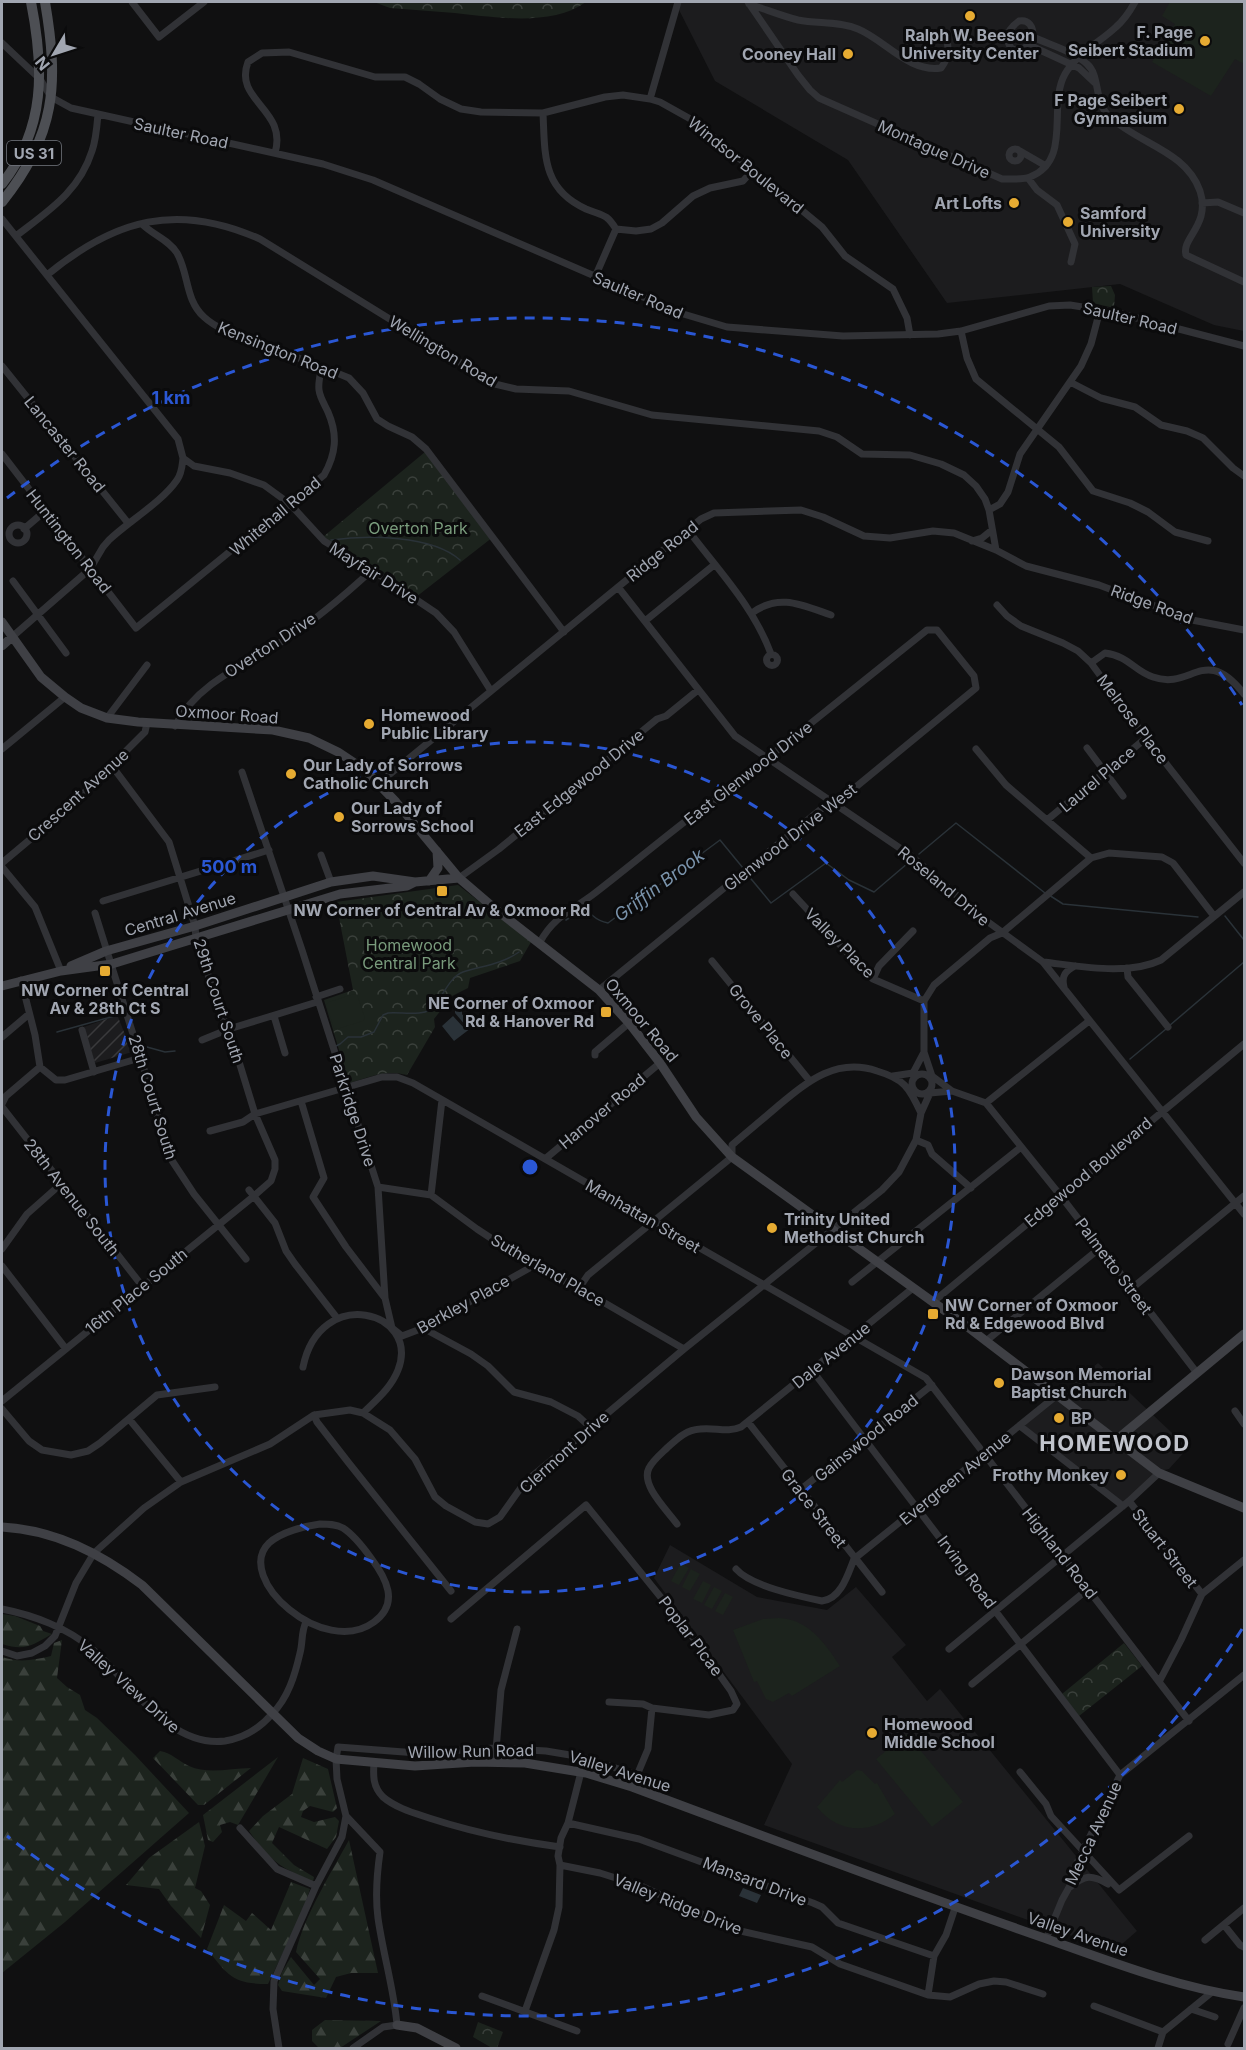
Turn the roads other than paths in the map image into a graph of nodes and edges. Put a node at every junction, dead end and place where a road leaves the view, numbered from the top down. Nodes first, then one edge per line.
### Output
1 (31, 2) edge
2 (45, 2) edge
3 (132, 2) edge
4 (204, 2) edge
5 (678, 2) edge
6 (1135, 2) edge
7 (749, 3) edge
8 (1033, 37) junction
9 (946, 38) dead end
10 (2, 43) edge
11 (1029, 45) junction
12 (1078, 58) junction
13 (1073, 65) junction
14 (40, 79) junction
15 (1095, 83) junction
16 (51, 97) junction
17 (650, 99) junction
18 (543, 113) junction
19 (99, 114) junction
20 (275, 153) junction
21 (1030, 158) junction
22 (1046, 166) junction
23 (752, 171) junction
24 (1028, 178) junction
25 (2, 184) edge
26 (2, 201) edge
27 (1202, 203) junction
28 (1245, 213) edge
29 (2, 219) edge
30 (142, 224) junction
31 (616, 229) junction
32 (16, 236) junction
33 (1071, 261) dead end
34 (47, 275) junction
35 (595, 277) junction
36 (1245, 282) edge
37 (1100, 310) junction
38 (961, 331) junction
39 (910, 335) junction
40 (1245, 346) edge
41 (2, 366) edge
42 (322, 367) junction
43 (1070, 382) junction
44 (1037, 428) junction
45 (2, 454) edge
46 (183, 458) junction
47 (194, 466) junction
48 (182, 471) junction
49 (1245, 476) edge
50 (290, 504) junction
51 (989, 510) junction
52 (45, 511) junction
53 (128, 523) junction
54 (24, 529) dead end
55 (688, 530) junction
56 (992, 530) junction
57 (972, 541) junction
58 (1208, 541) dead end
59 (996, 550) junction
60 (714, 565) junction
61 (90, 569) junction
62 (372, 570) junction
63 (13, 581) dead end
64 (618, 587) junction
65 (997, 605) dead end
66 (752, 613) junction
67 (38, 615) junction
68 (831, 615) dead end
69 (645, 621) junction
70 (2, 622) edge
71 (136, 628) joint
72 (1245, 630) edge
73 (564, 632) junction
74 (12, 637) junction
75 (2, 646) edge
76 (66, 653) dead end
77 (956, 653) joint
78 (771, 654) dead end
79 (1091, 663) junction
80 (147, 665) dead end
81 (698, 690) junction
82 (491, 691) junction
83 (1245, 694) edge
84 (65, 698) junction
85 (107, 718) junction
86 (147, 723) junction
87 (176, 726) junction
88 (1146, 738) junction
89 (2, 748) edge
90 (1086, 748) dead end
91 (976, 749) dead end
92 (768, 759) junction
93 (112, 766) junction
94 (242, 772) dead end
95 (1104, 772) junction
96 (379, 783) junction
97 (1123, 796) dead end
98 (831, 801) junction
99 (1047, 820) junction
100 (269, 850) junction
101 (437, 851) junction
102 (321, 855) dead end
103 (1091, 858) junction
104 (1245, 863) edge
105 (2, 865) edge
106 (181, 878) junction
107 (459, 878) junction
108 (429, 881) junction
109 (330, 882) junction
110 (415, 882) junction
111 (1245, 892) edge
112 (793, 894) dead end
113 (284, 897) junction
114 (103, 901) dead end
115 (288, 909) junction
116 (95, 913) dead end
117 (1214, 916) junction
118 (195, 926) junction
119 (913, 931) dead end
120 (1002, 933) junction
121 (196, 939) junction
122 (540, 942) junction
123 (107, 951) junction
124 (712, 961) dead end
125 (1042, 962) junction
126 (112, 964) junction
127 (1075, 966) junction
128 (1127, 968) junction
129 (61, 971) junction
130 (873, 979) junction
131 (21, 980) junction
132 (2, 986) edge
133 (340, 989) dead end
134 (599, 990) junction
135 (1065, 990) junction
136 (317, 999) junction
137 (924, 1001) junction
138 (29, 1014) junction
139 (274, 1016) junction
140 (1089, 1021) junction
141 (629, 1023) junction
142 (1168, 1027) dead end
143 (229, 1029) junction
144 (82, 1030) dead end
145 (2, 1036) edge
146 (202, 1040) dead end
147 (1245, 1044) edge
148 (924, 1052) junction
149 (285, 1053) dead end
150 (595, 1055) dead end
151 (140, 1058) junction
152 (660, 1063) junction
153 (40, 1067) junction
154 (94, 1072) junction
155 (914, 1075) junction
156 (893, 1076) junction
157 (931, 1076) junction
158 (809, 1080) junction
159 (346, 1089) junction
160 (912, 1089) junction
161 (952, 1091) junction
162 (929, 1092) junction
163 (442, 1100) junction
164 (301, 1101) junction
165 (986, 1103) junction
166 (2, 1106) edge
167 (1162, 1111) junction
168 (921, 1113) junction
169 (255, 1114) junction
170 (210, 1131) dead end
171 (916, 1140) junction
172 (1021, 1147) junction
173 (732, 1157) junction
174 (545, 1159) junction
175 (271, 1181) joint
176 (62, 1183) junction
177 (378, 1186) junction
178 (971, 1188) junction
179 (251, 1193) junction
180 (431, 1195) junction
181 (1060, 1195) junction
182 (1245, 1196) edge
183 (1236, 1203) junction
184 (1245, 1214) edge
185 (653, 1222) junction
186 (217, 1224) junction
187 (832, 1230) junction
188 (2, 1248) edge
189 (1100, 1248) junction
190 (246, 1259) dead end
191 (877, 1262) junction
192 (2, 1266) edge
193 (534, 1266) junction
194 (852, 1282) dead end
195 (765, 1286) junction
196 (143, 1287) junction
197 (579, 1288) junction
198 (913, 1288) junction
199 (1131, 1289) junction
200 (385, 1298) junction
201 (933, 1302) junction
202 (337, 1318) junction
203 (392, 1328) junction
204 (423, 1328) junction
205 (1245, 1334) edge
206 (854, 1336) junction
207 (986, 1341) junction
208 (66, 1349) junction
209 (684, 1349) junction
210 (303, 1367) dead end
211 (812, 1370) junction
212 (1197, 1373) junction
213 (932, 1385) junction
214 (215, 1387) dead end
215 (1056, 1396) junction
216 (2, 1401) edge
217 (2, 1409) edge
218 (1235, 1411) dead end
219 (363, 1413) junction
220 (314, 1414) junction
221 (129, 1419) junction
222 (748, 1422) junction
223 (1245, 1424) edge
224 (1020, 1426) junction
225 (590, 1427) junction
226 (865, 1438) junction
227 (1115, 1441) junction
228 (984, 1455) junction
229 (1159, 1473) junction
230 (181, 1482) junction
231 (800, 1490) junction
232 (1126, 1503) junction
233 (918, 1508) junction
234 (1245, 1508) edge
235 (677, 1524) dead end
236 (2, 1527) edge
237 (94, 1553) junction
238 (1062, 1555) junction
239 (854, 1559) junction
240 (1245, 1560) edge
241 (736, 1569) dead end
242 (1088, 1589) junction
243 (451, 1591) dead end
244 (882, 1592) dead end
245 (1202, 1594) junction
246 (2, 1609) edge
247 (995, 1610) junction
248 (452, 1619) dead end
249 (306, 1622) junction
250 (60, 1627) junction
251 (517, 1629) dead end
252 (1022, 1643) junction
253 (949, 1649) dead end
254 (2, 1651) edge
255 (1245, 1675) edge
256 (1160, 1682) junction
257 (972, 1684) dead end
258 (609, 1702) dead end
259 (652, 1708) junction
260 (273, 1714) junction
261 (1189, 1721) junction
262 (495, 1749) junction
263 (336, 1759) junction
264 (495, 1762) junction
265 (374, 1763) junction
266 (581, 1772) junction
267 (1020, 1772) dead end
268 (637, 1775) junction
269 (1120, 1775) junction
270 (632, 1787) junction
271 (346, 1816) junction
272 (568, 1823) junction
273 (240, 1828) dead end
274 (1189, 1836) dead end
275 (560, 1847) junction
276 (1084, 1853) junction
277 (561, 1865) junction
278 (1108, 1882) junction
279 (316, 1886) junction
280 (1068, 1888) junction
281 (956, 1908) junction
282 (1245, 1908) edge
283 (1224, 1925) junction
284 (1046, 1939) junction
285 (1205, 1940) dead end
286 (1245, 1947) edge
287 (934, 1956) junction
288 (1212, 1992) junction
289 (928, 1995) junction
290 (1043, 1995) dead end
291 (482, 1996) dead end
292 (1245, 1997) edge
293 (1094, 2006) dead end
294 (1245, 2008) edge
295 (1191, 2009) junction
296 (525, 2011) junction
297 (1215, 2017) dead end
298 (398, 2025) junction
299 (577, 2031) dead end
300 (1163, 2032) junction
301 (1227, 2044) dead end
302 (279, 2049) edge
303 (353, 2049) edge
304 (456, 2049) edge
305 (1158, 2049) edge

1 - 14 main road, US 31
2 - 16 main road, US 31
3 - 4 street
5 - 17 street
6 - 12 street
7 - 9 street
7 - 24 street, Montague Drive
8 - 11 street
8 - 11 street
8 - 12 street
10 - 14 street
11 - 13 street
12 - 13 street
12 - 15 street
13 - 15 street
13 - 22 street
14 - 16 street
14 - 25 main road, US 31
15 - 27 street
16 - 19 street, Saulter Road
16 - 26 main road, US 31
17 - 18 street, Windsor Boulevard
17 - 23 street, Windsor Boulevard
18 - 20 street, Windsor Boulevard
18 - 31 street
19 - 20 street, Saulter Road
19 - 32 street
20 - 35 street, Saulter Road
21 - 21 street
21 - 22 street
22 - 24 street
23 - 31 street
23 - 39 street, Windsor Boulevard
24 - 33 street
27 - 28 street
27 - 36 street
29 - 32 street
30 - 34 street, Wellington Road
30 - 42 street, Kensington Road
30 - 51 street, Wellington Road
31 - 35 street
32 - 34 street
34 - 46 street
35 - 39 street, Saulter Road
37 - 38 street, Saulter Road
37 - 40 street, Saulter Road
37 - 43 street
38 - 39 street, Saulter Road
38 - 44 street
41 - 53 street, Lancaster Road
42 - 50 street, Whitehall Road
42 - 73 street, Kensington Road
43 - 44 street
43 - 49 street
44 - 51 street
44 - 58 street
45 - 52 street, Huntington Road
46 - 47 street, Mayfair Drive
46 - 48 street
47 - 48 street
47 - 50 street, Mayfair Drive
48 - 53 street
50 - 62 street, Mayfair Drive
50 - 71 street, Whitehall Road
51 - 56 street
52 - 54 street
52 - 61 street, Huntington Road
53 - 61 street
55 - 57 street, Ridge Road
55 - 60 street
55 - 64 street, Ridge Road
56 - 57 street
56 - 59 street
57 - 59 street, Ridge Road
59 - 72 street, Ridge Road
60 - 66 street
60 - 69 street
61 - 67 street
61 - 71 street, Huntington Road
62 - 82 street, Mayfair Drive
62 - 87 street, Overton Drive
63 - 67 street
64 - 69 street, Roseland Drive
64 - 73 street, Ridge Road
65 - 79 street, Melrose Place
66 - 68 street
66 - 78 street
67 - 74 street
67 - 76 street
69 - 81 street, Roseland Drive
70 - 74 main road, Oxmoor Road
73 - 82 street, Ridge Road
74 - 75 main road
74 - 84 main road, Oxmoor Road
77 - 92 street, East Glenwood Drive
77 - 98 street, Glenwood Drive West
79 - 83 street
79 - 88 street, Melrose Place
80 - 85 street
81 - 92 street, Roseland Drive
81 - 107 street, East Edgewood Drive
82 - 96 street, Ridge Road
84 - 85 main road, Oxmoor Road
84 - 89 street
85 - 86 main road, Oxmoor Road
86 - 87 main road, Oxmoor Road
86 - 93 street, Crescent Avenue
87 - 96 main road, Oxmoor Road
88 - 95 street, Laurel Place
88 - 104 street, Melrose Place
90 - 95 street
91 - 99 street
92 - 98 street, Roseland Drive
92 - 122 street, East Glenwood Drive
93 - 105 street, Crescent Avenue
93 - 106 street, 29th Court South
94 - 100 street, Parkridge Drive
95 - 97 street
95 - 99 street, Laurel Place
96 - 101 main road, Oxmoor Road
98 - 120 street, Roseland Drive
98 - 134 street, Glenwood Drive West
99 - 103 street
100 - 106 street
100 - 113 street, Parkridge Drive
101 - 107 main road, Oxmoor Road
101 - 108 main road
102 - 109 street
103 - 117 street
103 - 120 street
105 - 129 street
106 - 114 street
106 - 118 street, 29th Court South
107 - 108 main road, Central Avenue
107 - 122 main road, Oxmoor Road
108 - 110 main road, Central Avenue
109 - 110 main road, Central Avenue
109 - 113 main road, Central Avenue
110 - 115 main road, Central Avenue
111 - 117 street
112 - 130 street, Valley Place
113 - 115 street, Parkridge Drive
113 - 118 main road, Central Avenue
115 - 121 main road, Central Avenue
115 - 136 street, Parkridge Drive
116 - 123 street, 28th Court South
117 - 128 street
118 - 121 street, 29th Court South
118 - 123 main road, Central Avenue
119 - 130 street
120 - 125 street, Roseland Drive
120 - 137 street
121 - 126 main road, Central Avenue
121 - 143 street, 29th Court South
122 - 134 main road, Oxmoor Road
123 - 126 street, 28th Court South
123 - 129 main road, Central Avenue
124 - 158 street, Grove Place
125 - 127 street
125 - 135 street, Roseland Drive
126 - 129 main road, Central Avenue
126 - 151 street, 28th Court South
127 - 128 street
127 - 135 street
128 - 142 street
129 - 131 main road, Central Avenue
130 - 137 street, Valley Place
131 - 132 main road, Central Avenue
131 - 138 street
133 - 136 street
134 - 141 main road, Oxmoor Road
135 - 140 street, Roseland Drive
136 - 139 street
136 - 159 street, Parkridge Drive
137 - 148 street
138 - 145 street
138 - 153 street
139 - 143 street
139 - 149 street
140 - 165 street
140 - 167 street, Roseland Drive
141 - 150 street
141 - 152 main road, Oxmoor Road
143 - 146 street
143 - 169 street, 29th Court South
144 - 154 street
147 - 167 street, Edgewood Boulevard
148 - 155 street
148 - 157 street
151 - 154 street
151 - 186 street, 28th Court South
152 - 173 main road, Oxmoor Road
152 - 174 street, Hanover Road
153 - 154 street
153 - 166 street
155 - 156 street
155 - 157 street
155 - 160 street
156 - 158 street
156 - 160 street
157 - 161 street
157 - 162 street
158 - 173 street
159 - 163 street, Manhattan Street
159 - 164 street, Manhattan Street
159 - 177 street, Parkridge Drive
160 - 162 street
160 - 168 street
161 - 162 street
161 - 165 street
162 - 168 street
163 - 174 street, Manhattan Street
163 - 180 street
164 - 169 street, Manhattan Street
164 - 200 street
165 - 172 street, Palmetto Street
166 - 176 street, 28th Avenue South
167 - 181 street, Edgewood Boulevard
167 - 183 street, Roseland Drive
168 - 171 street
169 - 170 street
169 - 175 street, 29th Court South
171 - 178 street
171 - 187 street
172 - 178 street
172 - 181 street, Palmetto Street
173 - 185 street
173 - 187 main road, Oxmoor Road
174 - 185 street, Manhattan Street
175 - 179 street, 16th Place South
176 - 188 street
176 - 196 street, 28th Avenue South
177 - 180 street, Sutherland Place
177 - 200 street, Parkridge Drive
178 - 191 street
179 - 186 street, 16th Place South
179 - 202 street
180 - 193 street, Sutherland Place
181 - 189 street, Palmetto Street
181 - 201 street, Edgewood Boulevard
182 - 183 street
183 - 184 street, Roseland Drive
183 - 199 street
185 - 195 street, Manhattan Street
185 - 197 street
186 - 190 street, 28th Court South
186 - 196 street, 16th Place South
187 - 191 main road, Oxmoor Road
187 - 195 street, Clermont Drive
189 - 199 street, Palmetto Street
189 - 207 street
191 - 194 street
191 - 198 main road, Oxmoor Road
192 - 208 street
193 - 197 street, Sutherland Place
193 - 204 street, Berkley Place
195 - 206 street, Manhattan Street
195 - 209 street, Clermont Drive
196 - 208 street, 16th Place South
197 - 209 street, Sutherland Place
198 - 201 main road, Oxmoor Road
198 - 206 street, Dale Avenue
199 - 212 street, Palmetto Street
200 - 203 street, Parkridge Drive
201 - 207 main road, Oxmoor Road
202 - 203 street
202 - 210 street
203 - 204 street, Berkley Place
203 - 219 street, Parkridge Drive
204 - 225 street
205 - 212 main road
206 - 211 street, Dale Avenue
206 - 213 street, Manhattan Street
207 - 215 main road, Oxmoor Road
208 - 216 street, 16th Place South
209 - 225 street, Clermont Drive
211 - 222 street, Dale Avenue
211 - 226 street, Irving Road
212 - 227 main road
213 - 226 street, Gainswood Road
213 - 228 street, Highland Road
214 - 221 street
215 - 224 street, Evergreen Avenue
215 - 227 main road, Oxmoor Road
217 - 221 street
218 - 223 street
219 - 220 street, Clermont Drive
219 - 225 street, Clermont Drive
220 - 230 street, Clermont Drive
220 - 243 street
221 - 230 street
222 - 231 street, Grace Street
222 - 235 street
224 - 228 street, Evergreen Avenue
224 - 232 street, Stuart Street
226 - 231 street, Gainswood Road
226 - 233 street, Irving Road
227 - 229 main road, Oxmoor Road
228 - 233 street, Evergreen Avenue
228 - 238 street, Highland Road
229 - 232 street
229 - 234 main road, Oxmoor Road
230 - 237 street, Clermont Drive
231 - 239 street, Grace Street
232 - 238 street
232 - 245 street, Stuart Street
233 - 239 street, Evergreen Avenue
233 - 247 street, Irving Road
236 - 237 main road, Valley Avenue
237 - 250 street, Clermont Drive
237 - 260 main road, Valley Avenue
238 - 242 street, Highland Road
238 - 247 street
239 - 241 street
239 - 244 street, Grace Street
240 - 245 street
242 - 252 street
242 - 256 street, Highland Road
245 - 256 street
246 - 250 street, Valley View Drive
247 - 252 street, Irving Road
247 - 253 street
248 - 259 street, Poplar Plcae
249 - 249 street
249 - 260 street, Valley View Drive
250 - 254 street
250 - 260 street, Valley View Drive
251 - 262 street
252 - 257 street
252 - 269 street, Irving Road
255 - 261 street, Mecca Avenue
256 - 261 street, Highland Road
258 - 259 street
259 - 268 street
260 - 263 main road, Valley Avenue
261 - 269 street, Mecca Avenue
262 - 263 street, Willow Run Road
262 - 264 street
262 - 268 street, Willow Run Road
263 - 265 main road, Valley Avenue
263 - 271 street
264 - 265 main road, Valley Avenue
264 - 266 main road, Valley Avenue
265 - 275 street
266 - 270 main road, Valley Avenue
266 - 272 street
267 - 276 street
268 - 270 street
269 - 276 street, Mecca Avenue
270 - 281 main road, Valley Avenue
271 - 279 street
271 - 298 street
272 - 275 street
272 - 287 street, Mansard Drive
273 - 279 street
274 - 278 street
275 - 277 street
276 - 278 street
276 - 280 street, Mecca Avenue
277 - 289 street, Valley Ridge Drive
277 - 296 street
278 - 280 street
279 - 302 street
280 - 284 street, Mecca Avenue
281 - 284 main road, Valley Avenue
281 - 287 street
282 - 283 street
283 - 285 street
283 - 286 street
284 - 288 main road, Valley Avenue
287 - 289 street
288 - 292 main road, Valley Avenue
288 - 295 street
289 - 290 street, Valley Ridge Drive
291 - 296 street
293 - 300 street
294 - 301 street
295 - 297 street
295 - 300 street
296 - 299 street
298 - 303 street
298 - 304 main road
300 - 305 street

